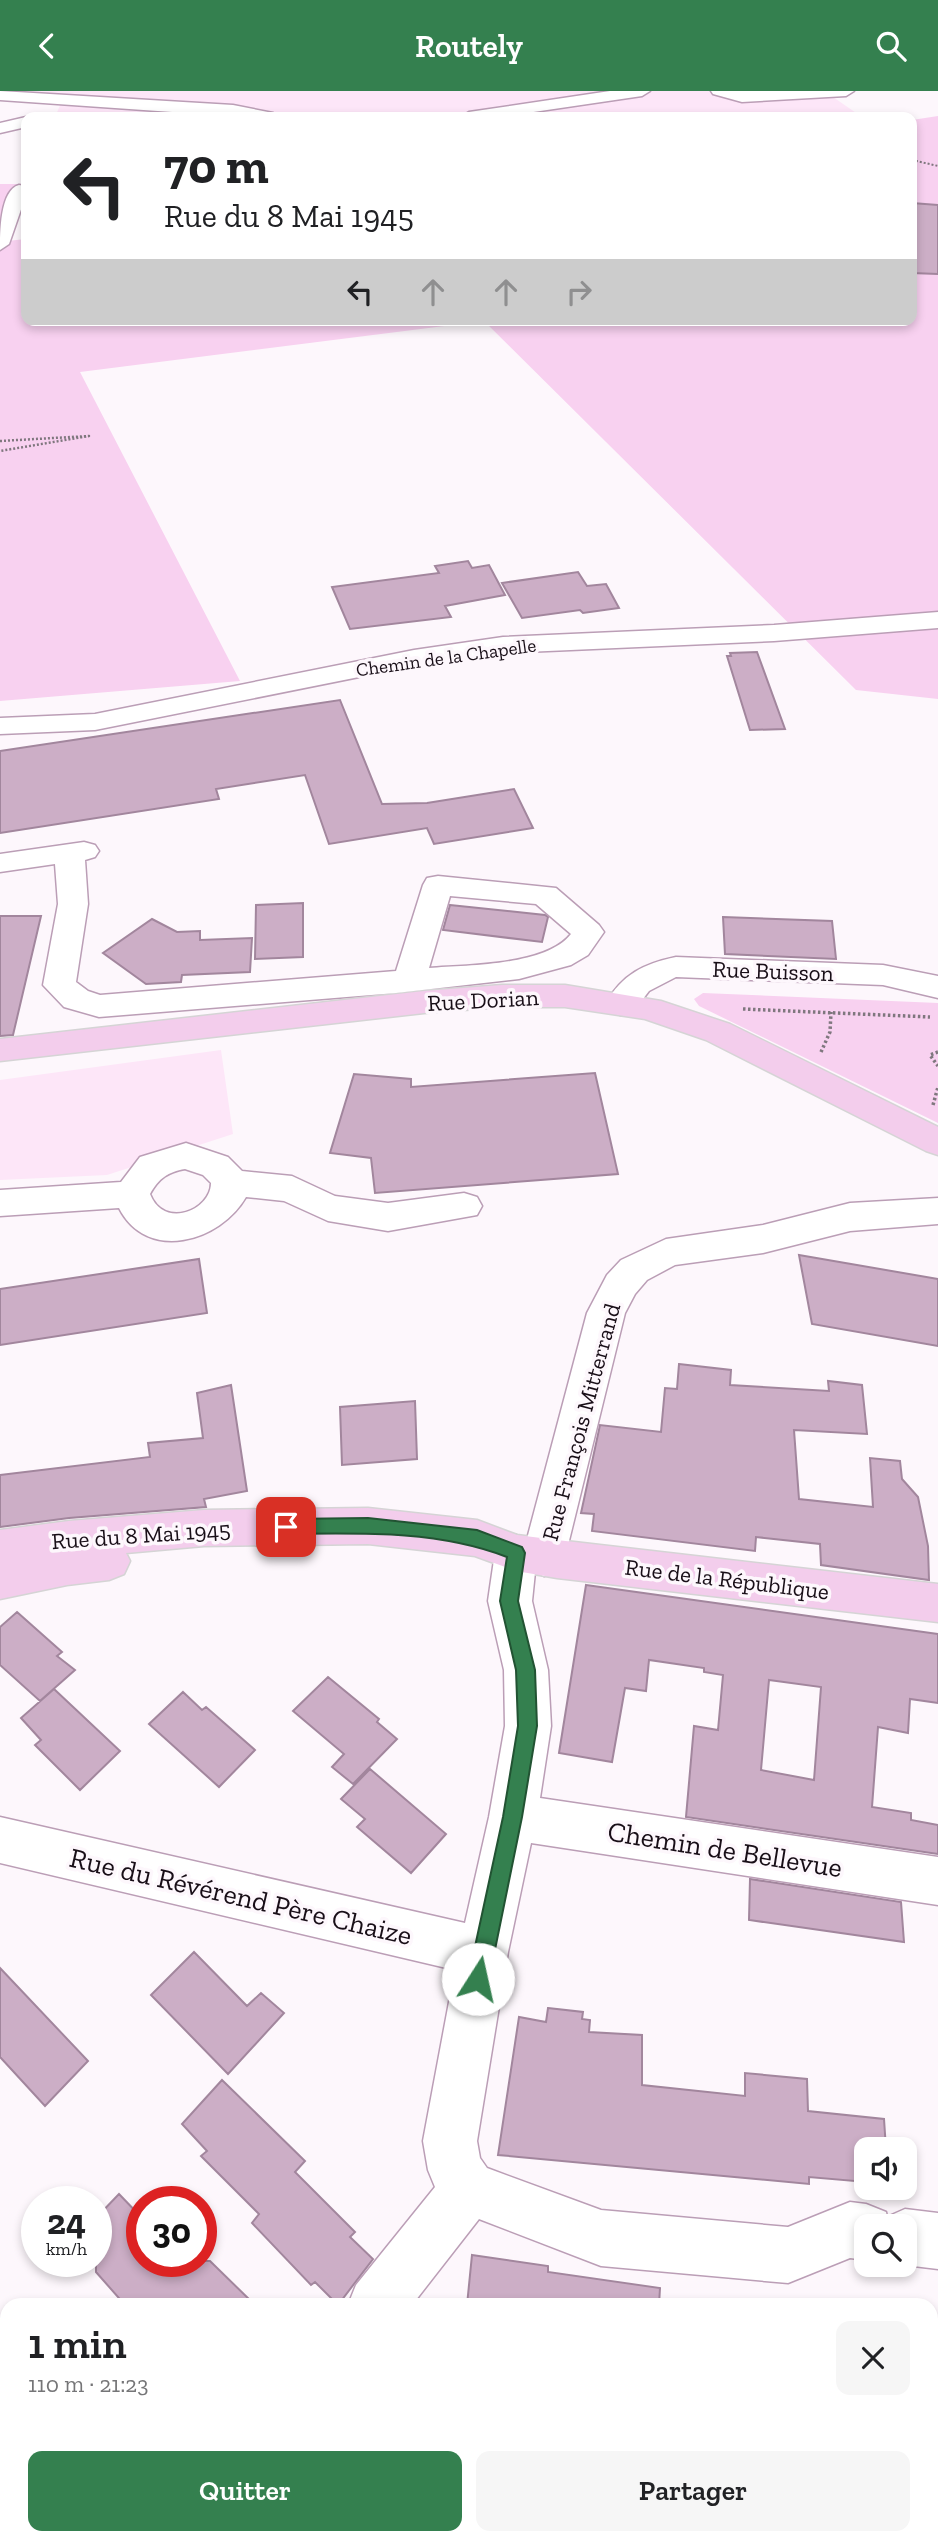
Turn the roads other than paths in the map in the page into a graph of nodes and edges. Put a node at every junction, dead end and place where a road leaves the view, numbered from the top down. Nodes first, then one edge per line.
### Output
1 (168, 91) edge
2 (642, 91) edge
3 (719, 91) edge
4 (846, 91) edge
5 (234, 94) dead end
6 (0, 95) edge
7 (106, 96) edge
8 (46, 98) junction
9 (70, 100) junction
10 (43, 112) edge
11 (66, 112) edge
12 (243, 112) edge
13 (502, 112) edge
14 (21, 123) edge
15 (0, 128) edge
16 (15, 189) edge
17 (0, 244) edge
18 (938, 620) edge
19 (0, 726) edge
20 (0, 863) edge
21 (796, 971) junction
22 (409, 980) junction
23 (925, 985) edge
24 (672, 986) dead end
25 (621, 1004) junction
26 (0, 1050) edge
27 (938, 1142) edge
28 (230, 1184) junction
29 (132, 1194) junction
30 (0, 1203) edge
31 (464, 1206) dead end
32 (938, 1211) edge
33 (0, 1548) edge
34 (530, 1555) junction
35 (0, 1580) edge
36 (938, 1604) edge
37 (513, 1817) junction
38 (0, 1840) edge
39 (938, 1881) edge
40 (483, 1952) junction
41 (470, 2188) junction
42 (854, 2230) edge
43 (917, 2238) edge
44 (938, 2241) edge
45 (382, 2298) edge

1 - 5 street
2 - 13 street
3 - 4 street
6 - 8 street
7 - 9 street
7 - 12 street
8 - 9 street
8 - 10 street
9 - 11 street
14 - 15 street
16 - 17 street
18 - 19 street, Chemin de la Chapelle
20 - 22 street
21 - 23 street, Rue Buisson
21 - 24 street
21 - 25 street, Rue Buisson
22 - 22 street
25 - 26 main road, Rue Dorian
25 - 27 main road, Rue Dorian
28 - 29 street
28 - 29 street
28 - 31 street
29 - 30 street
32 - 34 street, Rue François Mitterrand
33 - 34 main road, Rue du 8 Mai 1945
34 - 35 main road, Rue du 8 Mai 1945
34 - 36 main road, Rue de la République
34 - 37 street, Rue François Mitterrand
37 - 39 street, Chemin de Bellevue
37 - 40 street, Rue François Mitterrand
38 - 40 street, Rue du Révérend Père Chaize
40 - 41 street, Rue François Mitterrand
41 - 42 street
41 - 45 street
43 - 44 street

